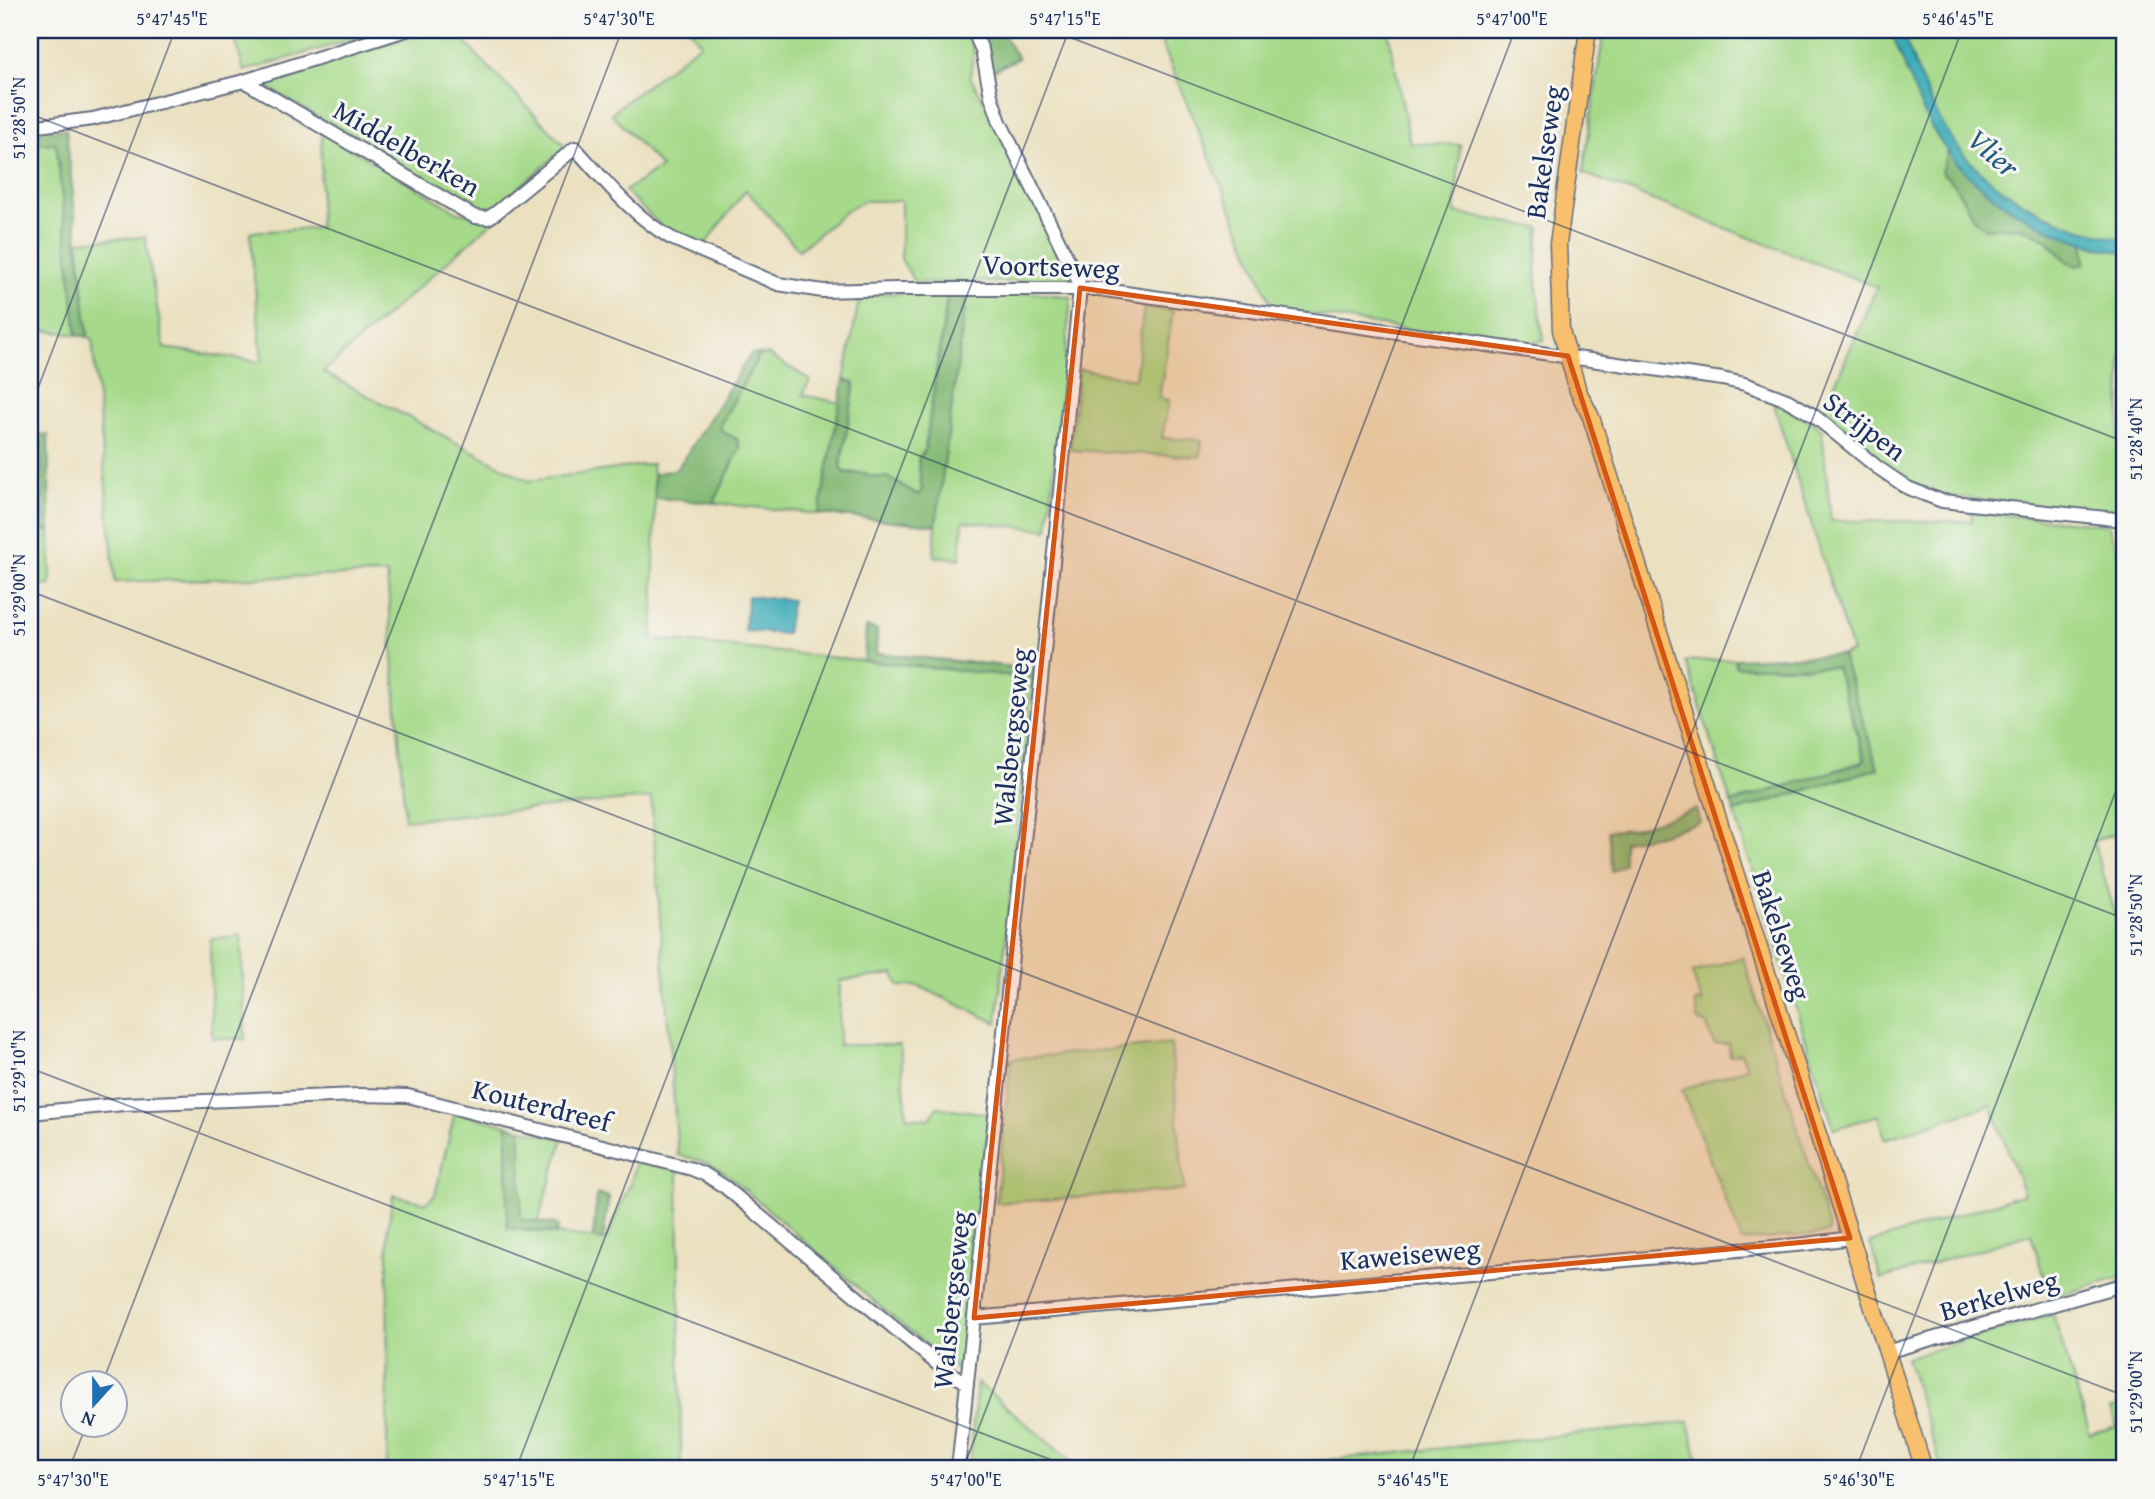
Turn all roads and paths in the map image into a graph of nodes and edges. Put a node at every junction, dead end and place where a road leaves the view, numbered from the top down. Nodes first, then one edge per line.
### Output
1 (406, 30) edge
2 (974, 30) edge
3 (1588, 30) edge
4 (244, 81) junction
5 (30, 127) edge
6 (575, 148) joint
7 (1080, 288) junction
8 (1573, 357) junction
9 (2125, 520) edge
10 (30, 1113) edge
11 (1850, 1238) junction
12 (2125, 1284) edge
13 (974, 1318) junction
14 (1886, 1352) junction
15 (967, 1383) junction
16 (958, 1469) edge
17 (1924, 1469) edge

1 - 4 street
2 - 7 street, Walsbergseweg
3 - 8 main road, Bakelseweg
4 - 5 street
4 - 6 street, Middelberken
6 - 7 street, Voortseweg
7 - 8 street, Voortseweg
7 - 13 street, Walsbergseweg
8 - 9 street, Strijpen
8 - 11 main road, Bakelseweg
10 - 15 street, Kouterdreef
11 - 13 street, Kaweiseweg
11 - 14 main road, Bakelseweg
12 - 14 street, Berkelweg
13 - 15 street, Walsbergseweg
14 - 17 main road, Bakelseweg
15 - 16 street, Walsbergseweg

